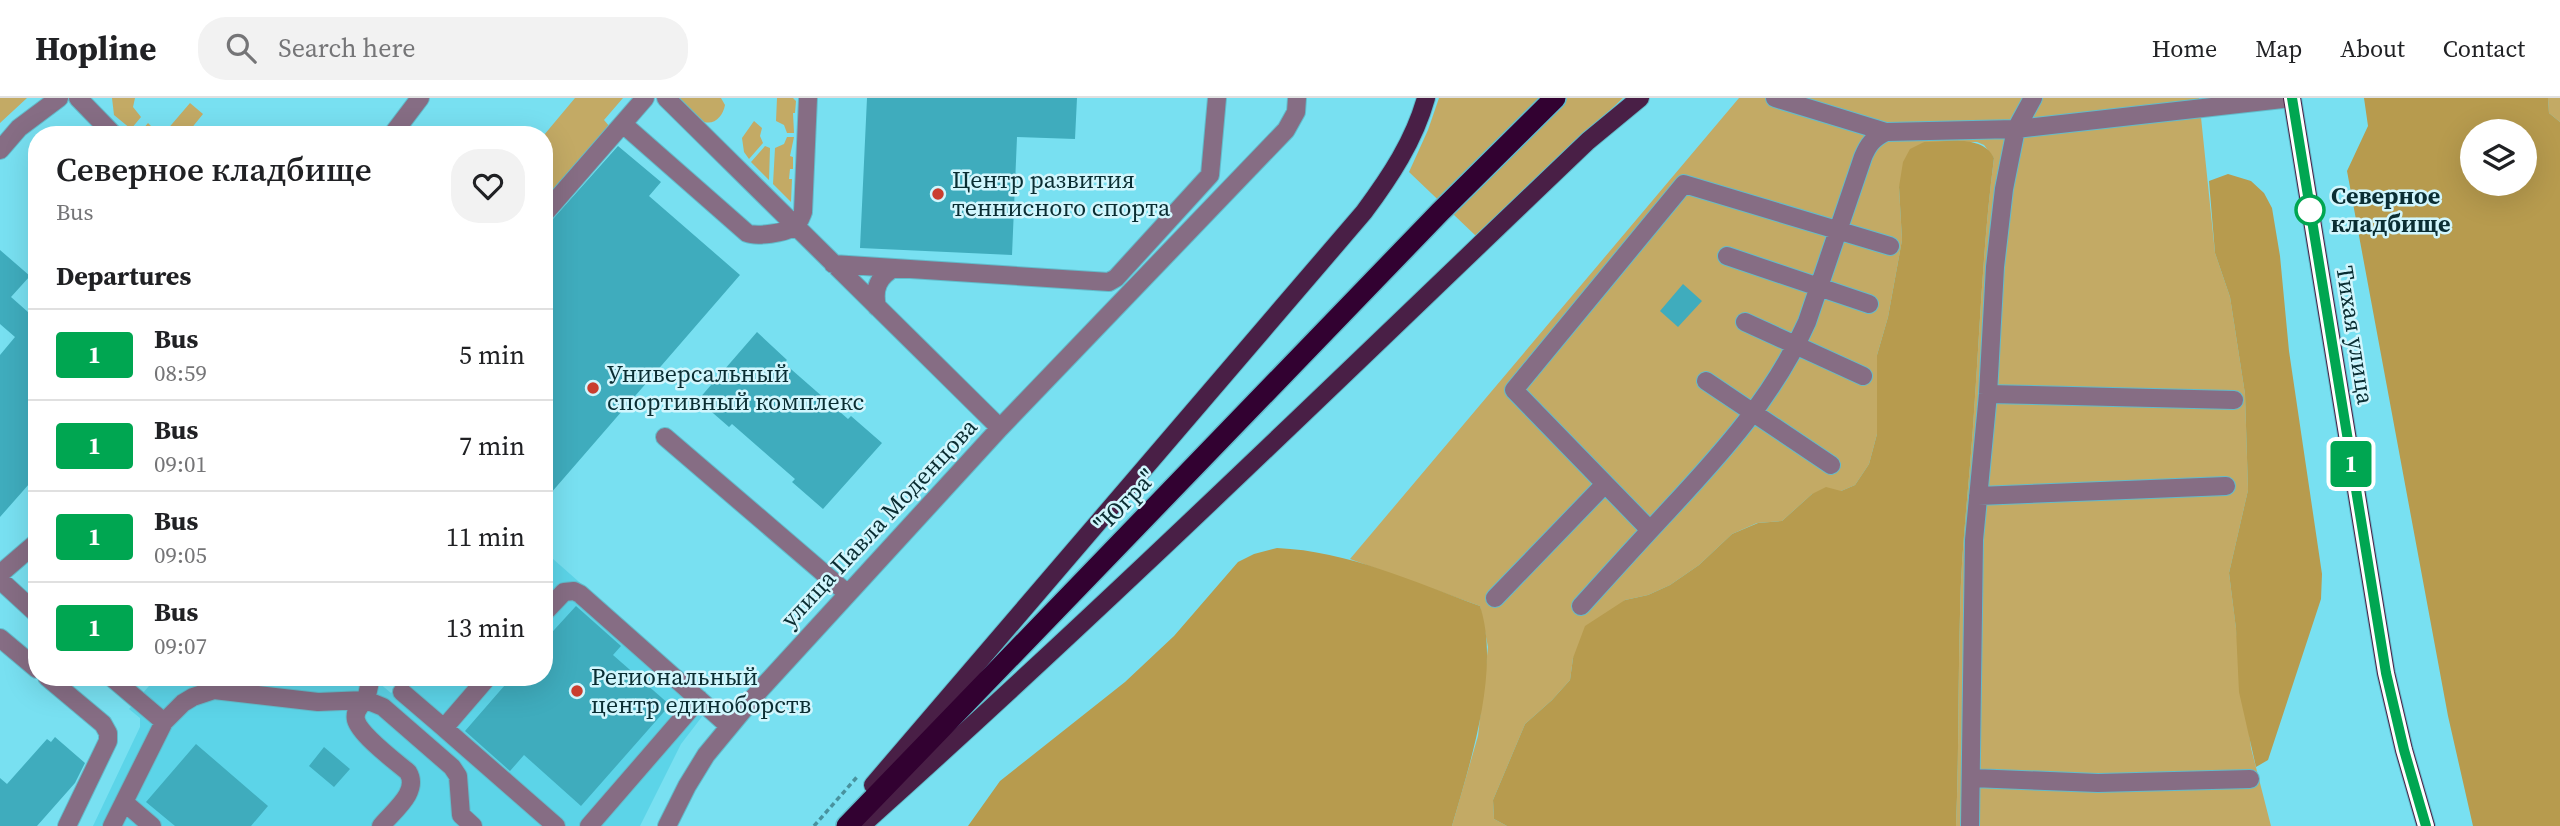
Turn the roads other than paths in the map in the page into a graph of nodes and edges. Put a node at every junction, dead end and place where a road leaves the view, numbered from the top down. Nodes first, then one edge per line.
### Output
1 (59, 98) edge
2 (78, 98) edge
3 (420, 98) edge
4 (645, 98) edge
5 (666, 98) edge
6 (808, 98) edge
7 (1217, 98) edge
8 (1297, 98) edge
9 (1426, 98) edge
10 (1555, 98) edge
11 (1640, 98) edge
12 (1775, 98) edge
13 (2033, 98) edge
14 (2292, 98) edge
15 (623, 124) junction
16 (105, 126) edge
17 (400, 126) edge
18 (2016, 129) junction
19 (1886, 132) junction
20 (0, 150) edge
21 (553, 204) edge
22 (795, 227) junction
23 (1839, 229) junction
24 (1890, 246) dead end
25 (1727, 256) dead end
26 (833, 264) junction
27 (894, 268) junction
28 (1820, 289) junction
29 (1869, 304) dead end
30 (877, 307) junction
31 (1745, 323) dead end
32 (1796, 346) junction
33 (1863, 376) dead end
34 (1706, 381) dead end
35 (1988, 394) junction
36 (2234, 400) dead end
37 (1754, 413) junction
38 (1000, 428) junction
39 (665, 438) dead end
40 (1832, 465) dead end
41 (1605, 484) junction
42 (2225, 486) dead end
43 (1979, 496) junction
44 (1650, 530) junction
45 (28, 550) edge
46 (0, 574) edge
47 (0, 580) edge
48 (848, 594) junction
49 (1495, 598) dead end
50 (553, 604) edge
51 (28, 606) edge
52 (1581, 606) dead end
53 (0, 638) edge
54 (28, 661) edge
55 (58, 686) edge
56 (122, 686) edge
57 (362, 686) edge
58 (368, 686) edge
59 (480, 686) edge
60 (402, 692) dead end
61 (699, 699) junction
62 (366, 700) junction
63 (336, 701) junction
64 (318, 702) junction
65 (164, 722) junction
66 (729, 726) junction
67 (444, 728) junction
68 (362, 731) junction
69 (960, 737) junction
70 (1972, 778) junction
71 (2250, 779) dead end
72 (124, 802) junction
73 (67, 826) edge
74 (112, 826) edge
75 (152, 826) edge
76 (381, 826) edge
77 (473, 826) edge
78 (556, 826) edge
79 (589, 826) edge
80 (667, 826) edge
81 (838, 826) edge
82 (847, 826) edge
83 (860, 826) edge
84 (871, 826) edge
85 (1970, 826) edge
86 (2426, 826) edge

1 - 20 street
2 - 16 street
3 - 17 street
4 - 15 street
5 - 22 street, улица Павла Моденцова
6 - 22 street
7 - 27 street
8 - 38 street
9 - 81 main road
10 - 82 highway, "Югра"
11 - 69 main road
12 - 19 street
13 - 18 street
14 - 18 street
14 - 86 main road, Тихая улица
15 - 21 street
15 - 22 street
18 - 19 street
18 - 35 street
19 - 23 street
22 - 26 street, улица Павла Моденцова
23 - 24 street
23 - 28 street
23 - 41 street
25 - 28 street
26 - 27 street
26 - 30 street, улица Павла Моденцова
27 - 30 street
28 - 29 street
28 - 32 street
30 - 38 street, улица Павла Моденцова
31 - 32 street
32 - 33 street
32 - 37 street
34 - 37 street
35 - 36 street
35 - 43 street
37 - 40 street
37 - 44 street
38 - 48 street, улица Павла Моденцова
39 - 48 street
41 - 44 street
41 - 49 street
42 - 43 street
43 - 70 street
44 - 52 street
45 - 46 street
47 - 51 street
48 - 66 street, улица Павла Моденцова
50 - 61 street
53 - 54 street
55 - 73 street
56 - 65 street
57 - 63 street
58 - 62 street
59 - 67 street
60 - 67 street
61 - 66 street
61 - 79 street
62 - 63 street
62 - 68 street
62 - 77 street
63 - 64 street
64 - 65 street
64 - 68 street
65 - 72 street
66 - 80 street, улица Павла Моденцова
67 - 78 street
68 - 76 street
69 - 83 main road
69 - 84 street
70 - 71 street
70 - 85 street
72 - 74 street
72 - 75 street

